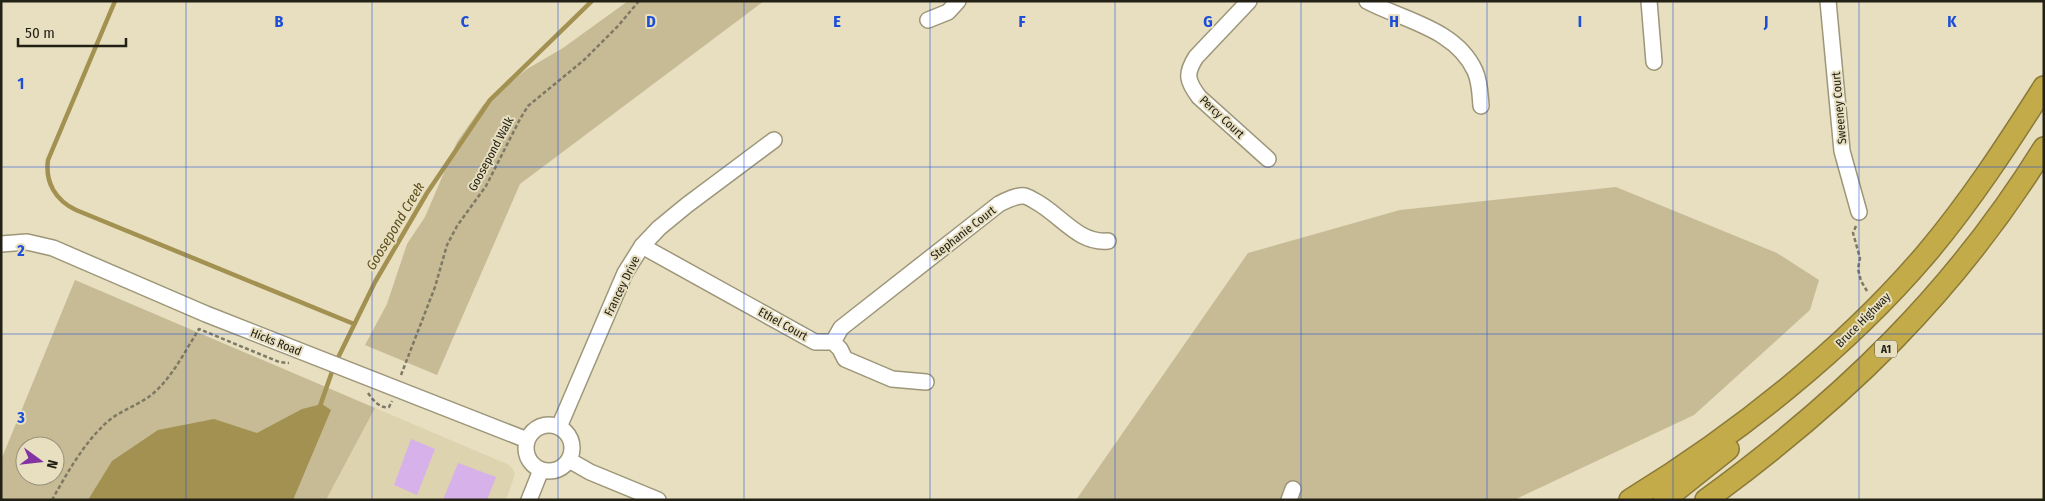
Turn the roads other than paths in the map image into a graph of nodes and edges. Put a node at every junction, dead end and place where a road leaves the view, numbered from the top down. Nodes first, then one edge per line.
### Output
1 (958, 1) edge
2 (1249, 1) edge
3 (1367, 1) edge
4 (1649, 1) edge
5 (1828, 1) edge
6 (928, 20) dead end
7 (1654, 62) dead end
8 (2044, 87) edge
9 (1481, 106) dead end
10 (774, 140) dead end
11 (2044, 148) edge
12 (1268, 159) dead end
13 (1860, 212) road end
14 (1108, 242) dead end
15 (1, 244) edge
16 (642, 246) junction
17 (1854, 332) junction
18 (832, 342) junction
19 (926, 382) dead end
20 (559, 427) junction
21 (527, 440) junction
22 (569, 460) junction
23 (541, 470) junction
24 (529, 500) edge
25 (658, 500) edge
26 (1630, 500) edge
27 (1664, 500) edge
28 (1706, 500) edge

1 - 6 street
2 - 12 street, Percy Court
3 - 9 street
4 - 7 street
5 - 13 street, Sweeney Court
8 - 17 highway, Bruce Highway
10 - 16 street, Francey Drive
11 - 28 highway, A1
14 - 18 street, Stephanie Court
15 - 21 street, Hicks Road
16 - 18 street, Ethel Court
16 - 20 street, Francey Drive
17 - 26 highway, Bruce Highway
17 - 27 highway
18 - 19 street
20 - 21 street
20 - 22 street
21 - 23 street
22 - 23 street
22 - 25 street
23 - 24 street

